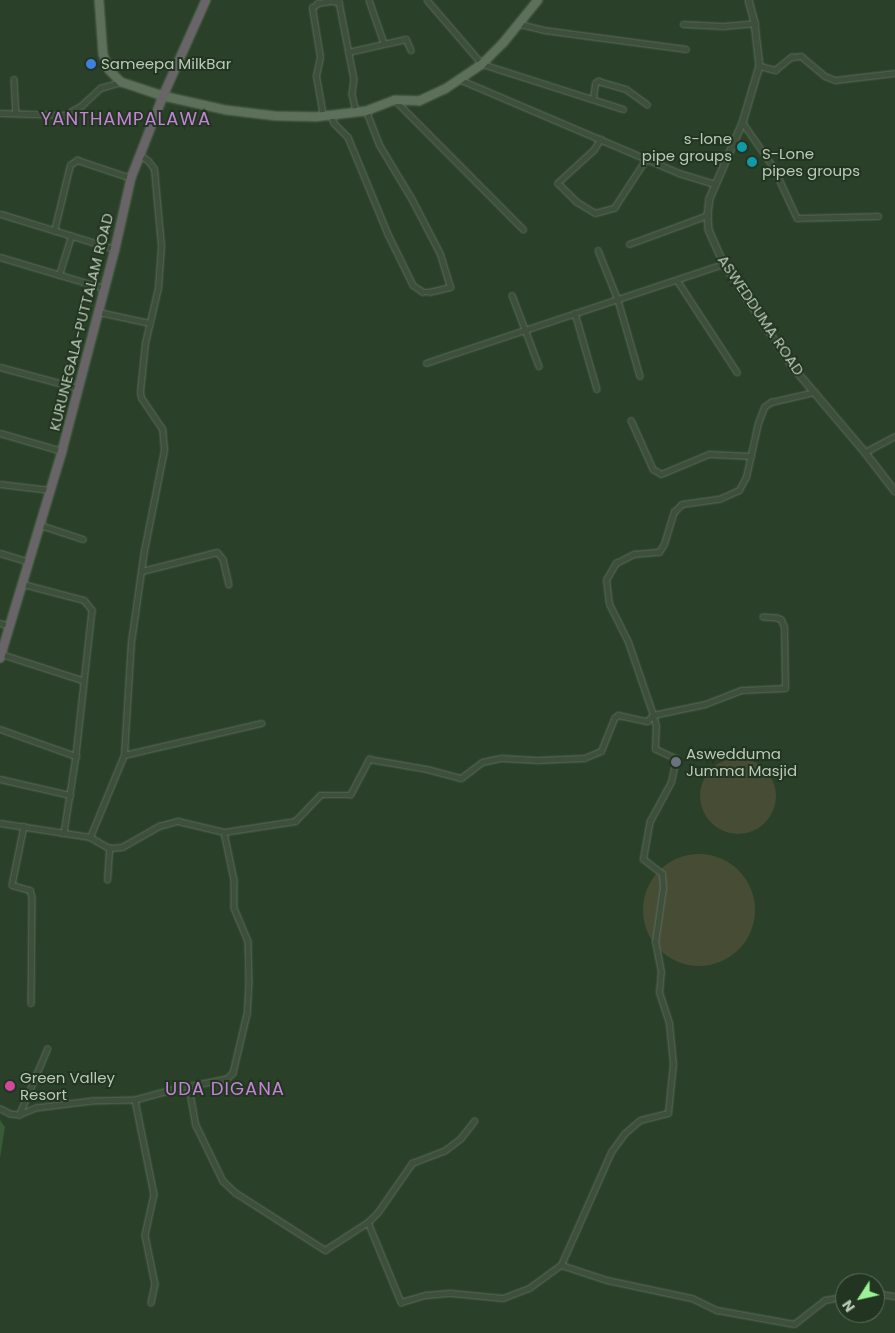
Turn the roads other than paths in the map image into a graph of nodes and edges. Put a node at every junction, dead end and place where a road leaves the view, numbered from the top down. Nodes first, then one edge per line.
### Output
1 (99, 0) edge
2 (206, 0) edge
3 (369, 0) edge
4 (427, 0) edge
5 (538, 0) edge
6 (748, 0) edge
7 (755, 23) junction
8 (520, 24) junction
9 (683, 24) dead end
10 (384, 43) junction
11 (686, 49) dead end
12 (411, 50) dead end
13 (348, 52) junction
14 (482, 64) junction
15 (760, 66) junction
16 (895, 73) edge
17 (14, 78) dead end
18 (461, 80) junction
19 (121, 82) junction
20 (163, 96) junction
21 (593, 98) junction
22 (395, 100) junction
23 (647, 104) dead end
24 (622, 110) dead end
25 (366, 111) junction
26 (0, 113) edge
27 (16, 113) junction
28 (356, 114) junction
29 (327, 116) junction
30 (743, 124) junction
31 (601, 140) junction
32 (139, 156) junction
33 (646, 158) junction
34 (131, 178) junction
35 (714, 184) junction
36 (2, 214) dead end
37 (708, 215) junction
38 (878, 216) dead end
39 (523, 229) dead end
40 (54, 231) junction
41 (71, 236) junction
42 (629, 244) dead end
43 (115, 250) junction
44 (598, 250) dead end
45 (0, 257) edge
46 (724, 264) junction
47 (58, 275) junction
48 (677, 280) junction
49 (104, 288) junction
50 (512, 295) dead end
51 (618, 300) junction
52 (99, 312) junction
53 (574, 313) junction
54 (150, 323) junction
55 (527, 330) junction
56 (426, 363) dead end
57 (539, 366) dead end
58 (0, 367) edge
59 (738, 372) dead end
60 (640, 376) dead end
61 (78, 388) junction
62 (597, 389) dead end
63 (815, 392) junction
64 (631, 420) dead end
65 (0, 433) edge
66 (895, 436) edge
67 (62, 451) junction
68 (865, 452) junction
69 (751, 456) junction
70 (0, 484) edge
71 (50, 490) junction
72 (895, 492) edge
73 (40, 525) junction
74 (83, 539) dead end
75 (0, 553) edge
76 (30, 562) junction
77 (142, 571) junction
78 (23, 584) junction
79 (229, 584) dead end
80 (763, 617) dead end
81 (0, 623) edge
82 (10, 626) junction
83 (1, 656) edge
84 (82, 680) junction
85 (653, 715) junction
86 (261, 723) dead end
87 (0, 729) edge
88 (124, 755) junction
89 (76, 756) junction
90 (0, 779) edge
91 (70, 794) junction
92 (0, 823) edge
93 (24, 826) junction
94 (224, 832) junction
95 (64, 833) junction
96 (90, 837) junction
97 (109, 848) junction
98 (107, 880) dead end
99 (32, 1003) dead end
100 (47, 1049) dead end
101 (189, 1087) junction
102 (135, 1100) junction
103 (0, 1109) edge
104 (19, 1115) junction
105 (474, 1121) dead end
106 (368, 1222) junction
107 (562, 1265) junction
108 (835, 1298) edge
109 (151, 1303) dead end

1 - 19 main road
2 - 20 highway, KURUNEGALA-PUTTALAM ROAD
3 - 10 street
4 - 14 street
5 - 8 main road
6 - 7 street, ASWEDDUMA ROAD
7 - 9 street
7 - 15 street, ASWEDDUMA ROAD
8 - 11 street
8 - 14 main road
10 - 12 street
10 - 13 street
13 - 28 street
13 - 29 street
14 - 18 main road
14 - 21 street
15 - 16 street
15 - 30 street, ASWEDDUMA ROAD
17 - 27 street
18 - 22 main road
18 - 31 street
19 - 20 main road
19 - 27 street
20 - 29 main road
20 - 32 highway, KURUNEGALA-PUTTALAM ROAD
21 - 23 street
21 - 24 street
22 - 25 main road
22 - 39 street
25 - 28 main road
25 - 29 street
26 - 27 street
28 - 29 main road
30 - 35 street, ASWEDDUMA ROAD
30 - 38 street
31 - 33 street
31 - 33 street
32 - 34 highway, KURUNEGALA-PUTTALAM ROAD
32 - 54 street
33 - 35 street
34 - 40 street
34 - 43 highway, KURUNEGALA-PUTTALAM ROAD
35 - 37 street, ASWEDDUMA ROAD
36 - 40 street
37 - 42 street
37 - 46 street, ASWEDDUMA ROAD
40 - 41 street
41 - 43 street
41 - 47 street
43 - 49 highway, KURUNEGALA-PUTTALAM ROAD
44 - 51 street
45 - 47 street
46 - 48 street
46 - 63 street, ASWEDDUMA ROAD
47 - 49 street
48 - 51 street
48 - 59 street
49 - 52 highway, KURUNEGALA-PUTTALAM ROAD
50 - 55 street
51 - 53 street
51 - 60 street
52 - 54 street
52 - 61 highway, KURUNEGALA-PUTTALAM ROAD
53 - 55 street
53 - 62 street
54 - 77 street
55 - 56 street
55 - 57 street
58 - 61 street
61 - 67 highway, KURUNEGALA-PUTTALAM ROAD
63 - 68 street, ASWEDDUMA ROAD
63 - 69 street
64 - 69 street
65 - 67 street
66 - 68 street
67 - 71 highway, KURUNEGALA-PUTTALAM ROAD
68 - 72 street, ASWEDDUMA ROAD
69 - 85 street
70 - 71 street
71 - 73 highway, KURUNEGALA-PUTTALAM ROAD
73 - 74 street
73 - 76 highway, KURUNEGALA-PUTTALAM ROAD
75 - 76 street
76 - 78 highway, KURUNEGALA-PUTTALAM ROAD
77 - 79 street
77 - 88 street
78 - 82 highway, KURUNEGALA-PUTTALAM ROAD
78 - 84 street
80 - 85 street
81 - 82 street
82 - 83 highway, KURUNEGALA-PUTTALAM ROAD
83 - 84 street
84 - 89 street
85 - 94 street
85 - 107 street
86 - 88 street
87 - 89 street
88 - 96 street
89 - 91 street
90 - 91 street
91 - 95 street
92 - 93 street
93 - 95 street
93 - 99 street
94 - 97 street
94 - 101 street
95 - 96 street
96 - 97 street
97 - 98 street
100 - 104 street
101 - 102 street
101 - 106 street
102 - 104 street
102 - 109 street
103 - 104 street
105 - 106 street
106 - 107 street
107 - 108 street

